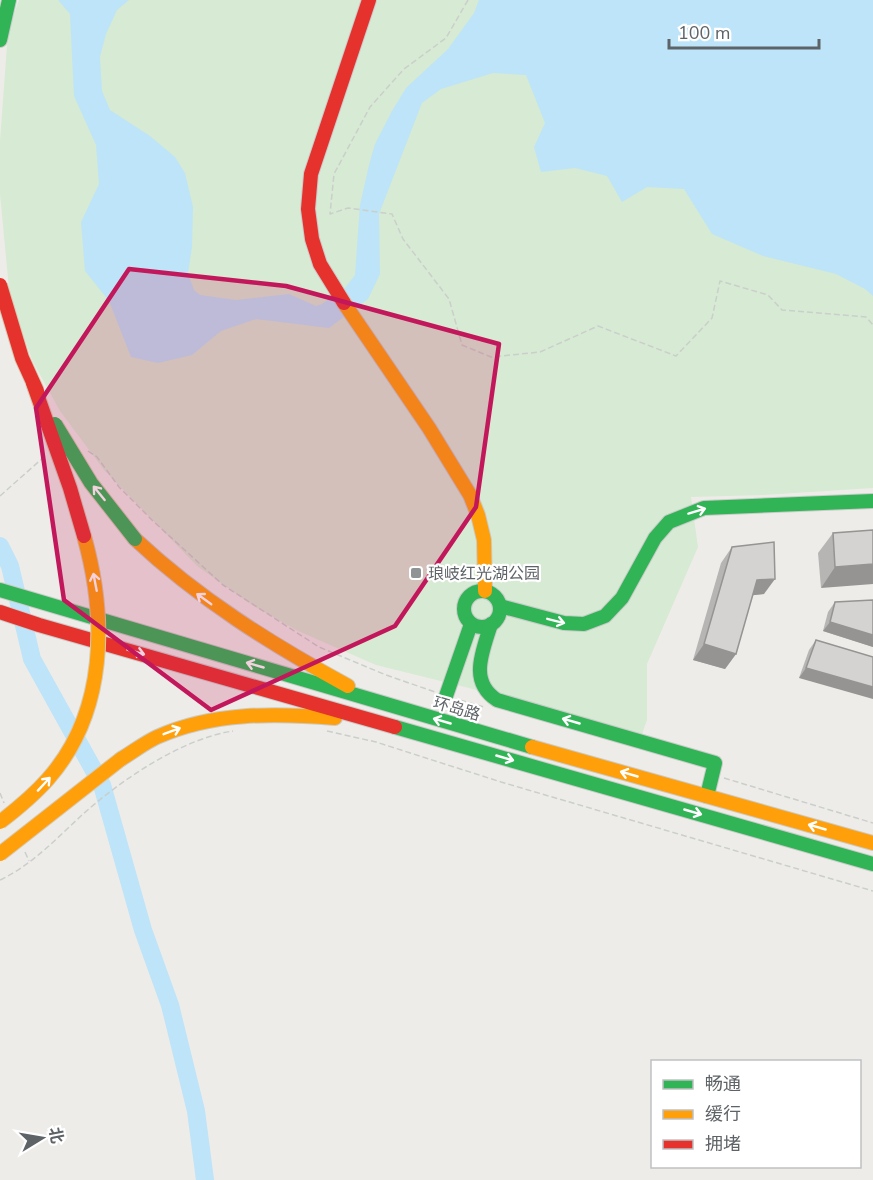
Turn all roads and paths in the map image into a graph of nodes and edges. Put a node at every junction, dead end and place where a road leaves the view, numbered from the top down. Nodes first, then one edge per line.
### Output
1 (9, 0) edge
2 (369, 0) edge
3 (468, 0) edge
4 (0, 40) edge
5 (0, 285) edge
6 (873, 325) edge
7 (33, 383) junction
8 (86, 449) dead end
9 (49, 453) dead end
10 (0, 496) edge
11 (873, 501) edge
12 (0, 590) edge
13 (485, 591) junction
14 (500, 606) junction
15 (0, 612) edge
16 (471, 624) junction
17 (491, 624) junction
18 (446, 696) junction
19 (381, 703) junction
20 (489, 708) dead end
21 (376, 722) junction
22 (238, 730) dead end
23 (324, 731) dead end
24 (712, 775) junction
25 (707, 796) junction
26 (0, 822) edge
27 (873, 823) edge
28 (873, 843) edge
29 (0, 854) edge
30 (873, 864) edge
31 (0, 880) edge
32 (873, 891) edge

1 - 4 main road
2 - 13 main road
3 - 6 path
5 - 7 main road, bridge
19 -> 7 main road, bridge
26 -> 7 main road, bridge
8 - 18 path
9 - 10 path
14 -> 11 main road
19 -> 12 main road, 环岛路
13 - 14 main road
13 - 16 main road
14 - 17 main road
15 -> 21 main road
16 - 17 main road
16 - 18 main road
24 -> 17 main road
18 - 20 path
25 -> 19 main road, 环岛路
29 -> 21 main road, bridge
21 -> 30 main road
22 - 31 path
23 - 32 path
24 - 25 main road
24 - 27 path
28 -> 25 main road, 环岛路

